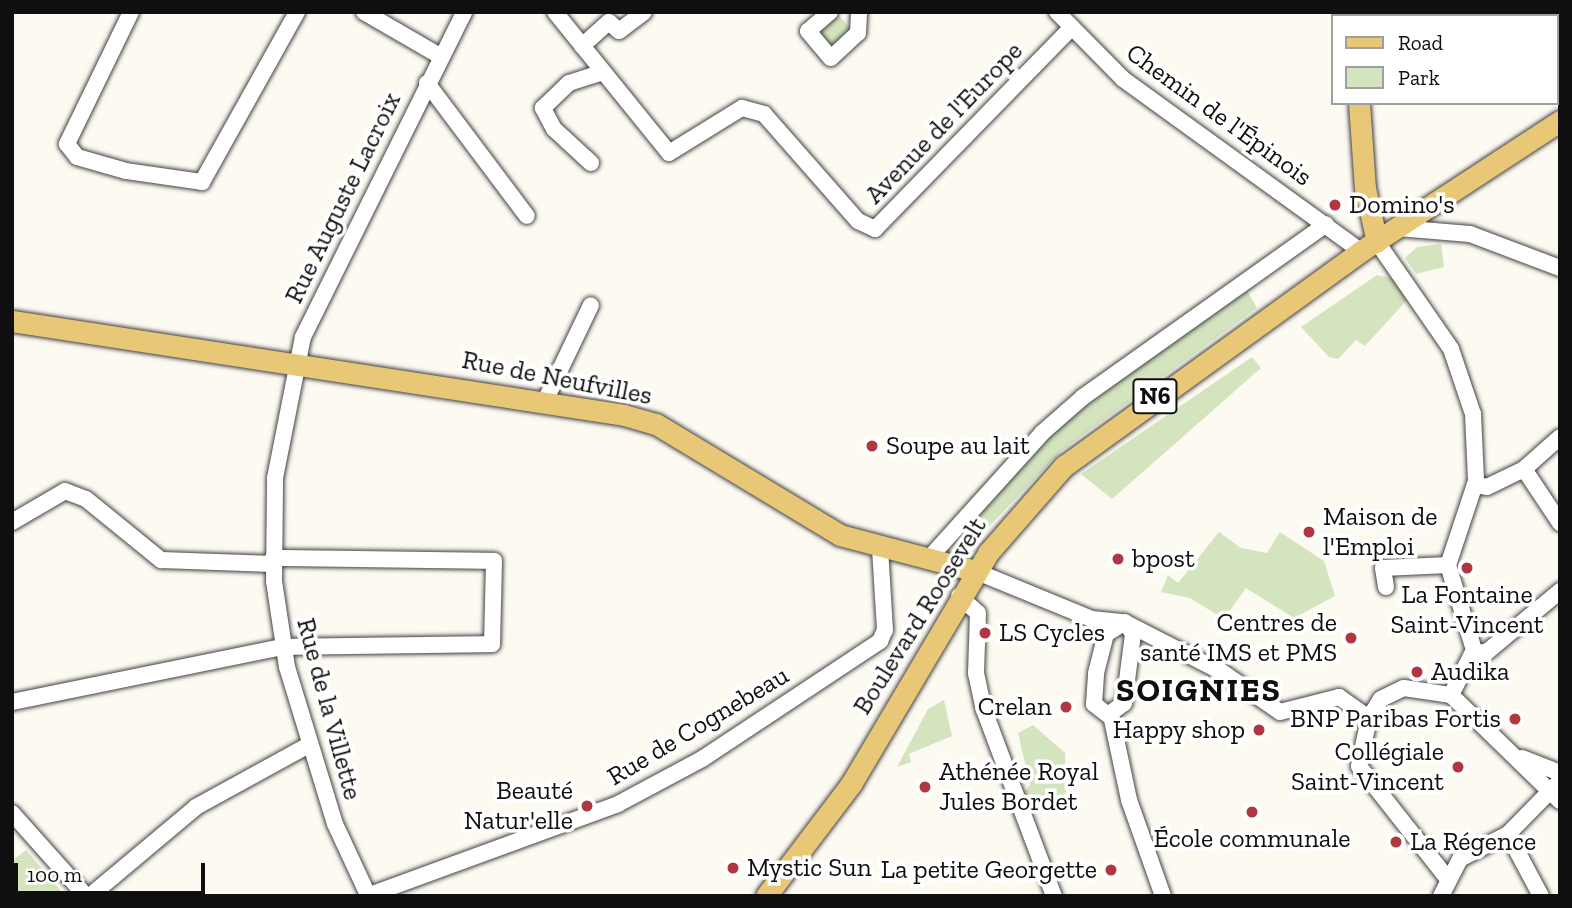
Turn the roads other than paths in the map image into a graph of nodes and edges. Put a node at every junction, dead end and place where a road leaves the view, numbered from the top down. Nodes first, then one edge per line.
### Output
1 (131, 12) edge
2 (297, 12) edge
3 (364, 12) edge
4 (464, 12) edge
5 (555, 12) edge
6 (644, 12) edge
7 (830, 12) edge
8 (859, 12) edge
9 (1057, 12) edge
10 (1072, 28) junction
11 (582, 46) junction
12 (440, 56) junction
13 (600, 73) junction
14 (427, 83) junction
15 (1359, 105) edge
16 (1560, 121) edge
17 (591, 163) dead end
18 (527, 216) dead end
19 (1326, 224) junction
20 (1398, 228) junction
21 (1369, 247) junction
22 (1560, 268) edge
23 (590, 305) dead end
24 (12, 321) edge
25 (293, 362) junction
26 (545, 401) junction
27 (1560, 437) edge
28 (1524, 469) junction
29 (1475, 485) junction
30 (12, 522) edge
31 (1560, 523) edge
32 (880, 549) junction
33 (931, 556) junction
34 (273, 561) junction
35 (1448, 565) junction
36 (975, 571) junction
37 (1386, 587) dead end
38 (1560, 591) edge
39 (959, 596) junction
40 (1092, 619) junction
41 (1124, 623) junction
42 (1106, 634) junction
43 (283, 647) junction
44 (1474, 653) junction
45 (1451, 695) junction
46 (12, 702) edge
47 (1111, 715) junction
48 (1368, 718) junction
49 (309, 745) junction
50 (1514, 753) junction
51 (1560, 773) edge
52 (1557, 793) edge
53 (12, 813) edge
54 (1508, 834) junction
55 (1447, 878) junction
56 (88, 896) edge
57 (367, 896) edge
58 (766, 896) edge
59 (1054, 896) edge
60 (1163, 896) edge
61 (1441, 896) edge
62 (1541, 896) edge

1 - 2 street
3 - 12 street
4 - 12 street, Rue Auguste Lacroix
5 - 11 street, Avenue de l'Europe
6 - 11 street
7 - 8 street
9 - 10 street, Chemin de l'Épinois
10 - 13 street, Avenue de l'Europe
10 - 19 street, Chemin de l'Épinois
11 - 13 street, Avenue de l'Europe
12 - 14 street, Rue Auguste Lacroix
13 - 17 street
14 - 18 street
14 - 25 street, Rue Auguste Lacroix
15 - 21 main road
16 - 20 main road, N6
19 - 21 street, Chemin de l'Épinois
19 - 33 street, Boulevard Roosevelt
20 - 21 main road, N6
20 - 22 street
21 - 29 street, Chemin de l'Épinois
21 - 36 main road, Boulevard Roosevelt / N6
23 - 26 street
24 - 25 main road, Rue de Neufvilles
25 - 26 main road, Rue de Neufvilles
25 - 34 street, Rue de la Villette
26 - 32 main road, Rue de Neufvilles
27 - 28 street
28 - 29 street
28 - 31 street
29 - 35 street
30 - 34 street
32 - 33 main road, Rue de Neufvilles
32 - 57 street, Rue de Cognebeau
33 - 36 main road, Rue de Neufvilles
34 - 43 street, Rue de la Villette
34 - 43 street
35 - 37 street
35 - 44 street
36 - 39 main road, Boulevard Roosevelt / N6
36 - 40 street, Rue de Neufvilles
38 - 44 street
39 - 58 main road, Boulevard Roosevelt / N6
39 - 59 street
40 - 41 street
40 - 42 street
41 - 42 street
41 - 47 street
41 - 48 street
42 - 47 street
43 - 46 street
43 - 49 street, Rue de la Villette
44 - 45 street
45 - 48 street
45 - 50 street
47 - 60 street
48 - 55 street
49 - 56 street
49 - 57 street, Rue de la Villette
50 - 51 street
50 - 52 street
52 - 54 street
53 - 56 street
54 - 55 street
54 - 62 street
55 - 61 street

